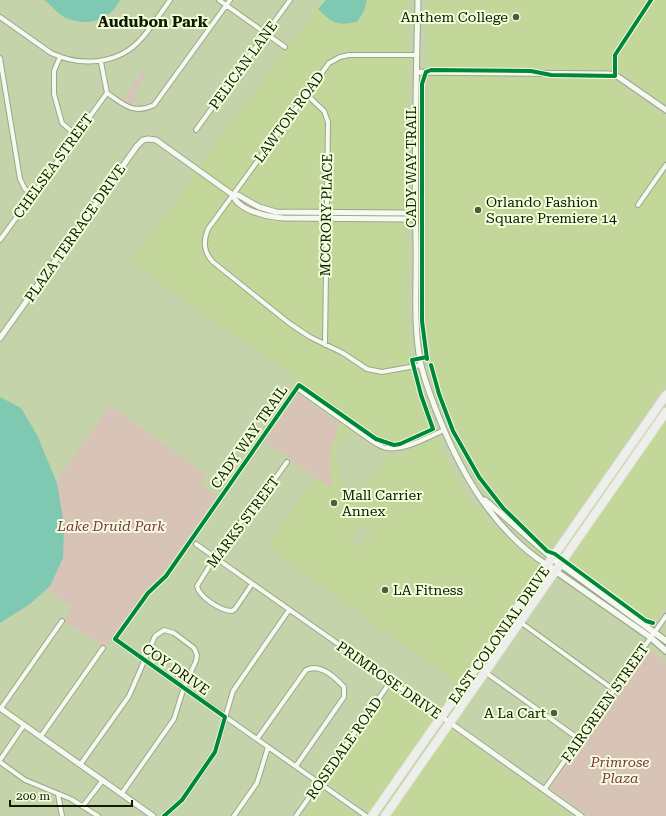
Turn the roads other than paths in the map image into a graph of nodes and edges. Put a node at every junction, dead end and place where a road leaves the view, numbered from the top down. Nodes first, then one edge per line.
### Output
1 (170, 0) edge
2 (219, 0) edge
3 (230, 0) edge
4 (290, 0) edge
5 (418, 0) edge
6 (226, 5) junction
7 (0, 17) edge
8 (4, 21) junction
9 (0, 26) edge
10 (267, 34) junction
11 (285, 47) dead end
12 (416, 55) junction
13 (60, 57) junction
14 (0, 58) edge
15 (101, 62) junction
16 (1, 66) edge
17 (416, 72) junction
18 (107, 93) junction
19 (306, 94) junction
20 (666, 110) edge
21 (196, 130) dead end
22 (76, 135) junction
23 (666, 165) edge
24 (32, 194) junction
25 (233, 195) junction
26 (638, 204) dead end
27 (326, 215) junction
28 (415, 217) junction
29 (0, 240) edge
30 (0, 338) edge
31 (325, 345) junction
32 (422, 365) junction
33 (297, 388) dead end
34 (666, 395) edge
35 (666, 412) edge
36 (652, 415) junction
37 (444, 430) junction
38 (632, 443) junction
39 (639, 451) junction
40 (287, 462) dead end
41 (479, 496) junction
42 (603, 503) junction
43 (196, 544) dead end
44 (214, 557) junction
45 (552, 558) junction
46 (547, 565) junction
47 (558, 567) junction
48 (252, 584) junction
49 (289, 610) junction
50 (512, 616) junction
51 (666, 616) edge
52 (62, 621) dead end
53 (520, 622) junction
54 (654, 632) junction
55 (650, 637) junction
56 (115, 638) dead end
57 (666, 641) edge
58 (103, 648) dead end
59 (666, 651) edge
60 (144, 659) junction
61 (481, 661) junction
62 (485, 672) junction
63 (391, 681) junction
64 (184, 687) junction
65 (614, 690) junction
66 (1, 708) edge
67 (225, 717) junction
68 (442, 717) junction
69 (450, 723) junction
70 (24, 725) junction
71 (41, 736) junction
72 (257, 739) junction
73 (579, 740) junction
74 (268, 746) junction
75 (0, 761) edge
76 (80, 764) junction
77 (296, 766) junction
78 (103, 780) junction
79 (319, 782) junction
80 (544, 790) junction
81 (122, 793) junction
82 (58, 794) junction
83 (84, 806) junction
84 (62, 816) edge
85 (98, 816) edge
86 (154, 816) edge
87 (164, 816) edge
88 (234, 816) edge
89 (296, 816) edge
90 (366, 816) edge
91 (372, 816) edge
92 (385, 816) edge
93 (581, 816) edge

1 - 15 street
2 - 6 street
3 - 6 street
4 - 10 street, PELICAN LANE
5 - 12 street
6 - 10 street
6 - 18 street
7 - 8 street
8 - 9 street
8 - 13 street
10 - 11 street
10 - 21 street, PELICAN LANE
12 - 17 street
12 - 19 street, LAWTON ROAD
13 - 15 street
13 - 22 street
14 - 16 street
15 - 18 street
16 - 24 street
17 - 20 street
17 - 28 street
18 - 22 street, CHELSEA STREET
19 - 25 street, LAWTON ROAD
19 - 27 street, MCCRORY PLACE
22 - 24 street, CHELSEA STREET
23 - 26 street
24 - 29 street, CHELSEA STREET
25 - 27 street
25 - 30 street, PLAZA TERRACE DRIVE
25 - 31 street, LAWTON ROAD
27 - 28 street
27 - 31 street, MCCRORY PLACE
28 - 32 street
31 - 32 street
32 - 37 street
33 - 37 street
34 - 36 highway, EAST COLONIAL DRIVE
35 - 39 highway, EAST COLONIAL DRIVE
36 - 38 highway, EAST COLONIAL DRIVE
36 - 39 highway
37 - 41 street
38 - 42 highway
38 - 45 highway, EAST COLONIAL DRIVE
39 - 42 highway, EAST COLONIAL DRIVE
40 - 44 street, MARKS STREET
41 - 45 street
41 - 46 street
42 - 47 highway, EAST COLONIAL DRIVE
43 - 44 street, PRIMROSE DRIVE
44 - 48 street, PRIMROSE DRIVE
44 - 48 street, MARKS STREET
45 - 46 highway, EAST COLONIAL DRIVE
45 - 47 main road
46 - 47 main road
46 - 50 highway, EAST COLONIAL DRIVE
47 - 53 highway, EAST COLONIAL DRIVE
47 - 54 main road
47 - 55 main road
48 - 49 street, PRIMROSE DRIVE
49 - 63 street, PRIMROSE DRIVE
49 - 67 street
50 - 53 street
50 - 61 highway, EAST COLONIAL DRIVE
51 - 54 street, FAIRGREEN STREET
52 - 66 street
53 - 62 highway, EAST COLONIAL DRIVE
53 - 65 street
54 - 55 street, FAIRGREEN STREET
54 - 57 main road
55 - 59 main road
55 - 65 street, FAIRGREEN STREET
56 - 60 street, COY DRIVE
58 - 71 street
60 - 64 street, COY DRIVE
60 - 64 street
60 - 76 street
61 - 62 street
61 - 68 highway, EAST COLONIAL DRIVE
62 - 69 highway, EAST COLONIAL DRIVE
62 - 73 street
63 - 68 street, PRIMROSE DRIVE
63 - 79 street, ROSEDALE ROAD
64 - 67 street, COY DRIVE
64 - 81 street
65 - 73 street, FAIRGREEN STREET
66 - 70 street
67 - 72 street, COY DRIVE
67 - 87 street
68 - 69 street, PRIMROSE DRIVE
68 - 91 highway, EAST COLONIAL DRIVE
69 - 80 street, PRIMROSE DRIVE
69 - 92 highway, EAST COLONIAL DRIVE
70 - 71 street
70 - 75 street
71 - 76 street
72 - 74 street, COY DRIVE
72 - 77 street
73 - 80 street, FAIRGREEN STREET
74 - 77 street, COY DRIVE
74 - 88 street
75 - 82 street
76 - 78 street
77 - 79 street, COY DRIVE
78 - 81 street
78 - 83 street
79 - 89 street, ROSEDALE ROAD
79 - 90 street, COY DRIVE
80 - 93 street, PRIMROSE DRIVE
81 - 86 street
82 - 83 street
82 - 84 street
83 - 85 street

